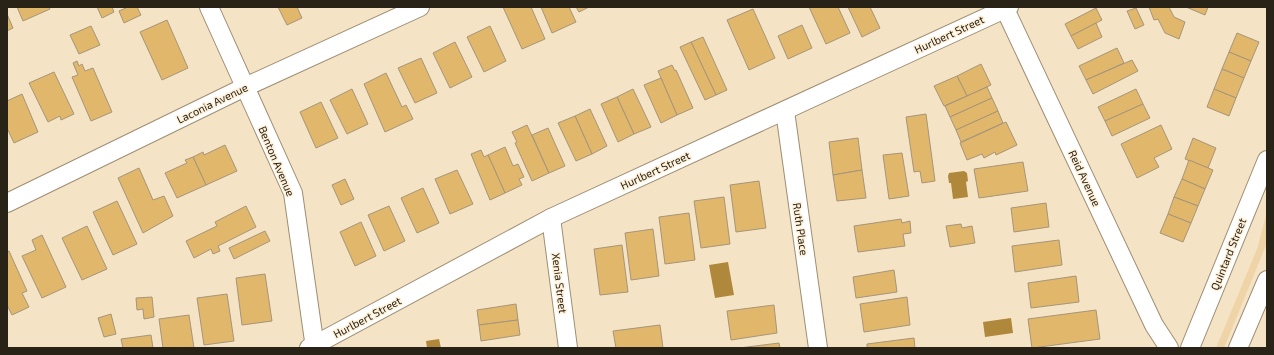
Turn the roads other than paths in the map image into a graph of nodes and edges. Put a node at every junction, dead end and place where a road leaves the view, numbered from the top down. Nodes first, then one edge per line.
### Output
1 (209, 7) edge
2 (420, 7) edge
3 (1006, 8) edge
4 (245, 87) junction
5 (785, 111) junction
6 (1267, 160) edge
7 (7, 203) edge
8 (551, 218) junction
9 (1267, 280) edge
10 (313, 347) edge
11 (568, 348) edge
12 (818, 348) edge
13 (1169, 348) edge
14 (1190, 348) edge
15 (1238, 348) edge

1 - 4 street, Benton Avenue
2 - 4 street, Laconia Avenue
3 - 5 street, Hurlbert Street
3 - 13 street, Reid Avenue
4 - 7 street, Laconia Avenue
4 - 10 street, Benton Avenue
5 - 8 street, Hurlbert Street
5 - 12 street, Ruth Place
6 - 14 street, Quintard Street
8 - 10 street, Hurlbert Street
8 - 11 street, Xenia Street
9 - 15 street

